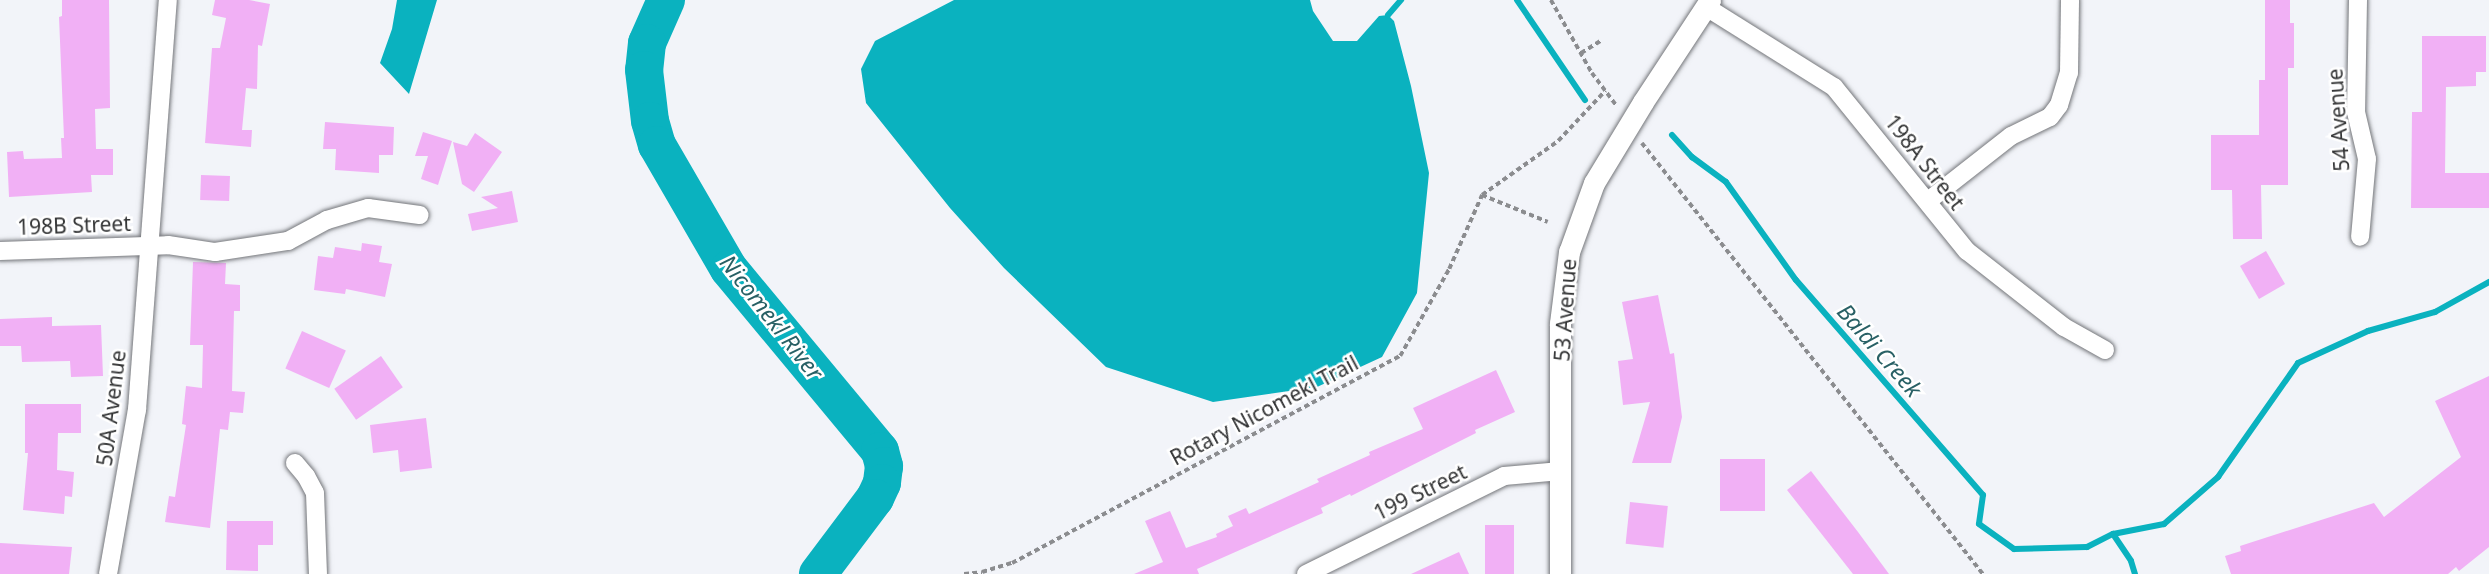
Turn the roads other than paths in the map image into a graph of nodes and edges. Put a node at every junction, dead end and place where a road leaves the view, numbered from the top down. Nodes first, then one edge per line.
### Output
1 (168, 0) edge
2 (2070, 0) edge
3 (2358, 0) edge
4 (1708, 4) edge
5 (1928, 201) junction
6 (420, 215) dead end
7 (2360, 237) dead end
8 (149, 245) junction
9 (0, 251) edge
10 (2105, 350) dead end
11 (295, 463) dead end
12 (1560, 471) junction
13 (107, 574) edge
14 (318, 574) edge
15 (1306, 574) edge
16 (1560, 574) edge

1 - 8 street, 50A Avenue
2 - 5 street
3 - 7 street, 54 Avenue
4 - 5 street, 198A Street
4 - 12 street, 53 Avenue
5 - 10 street, 198A Street
6 - 8 street
8 - 9 street, 198B Street
8 - 13 street, 50A Avenue
11 - 14 street
12 - 15 street, 199 Street
12 - 16 street, 53 Avenue

